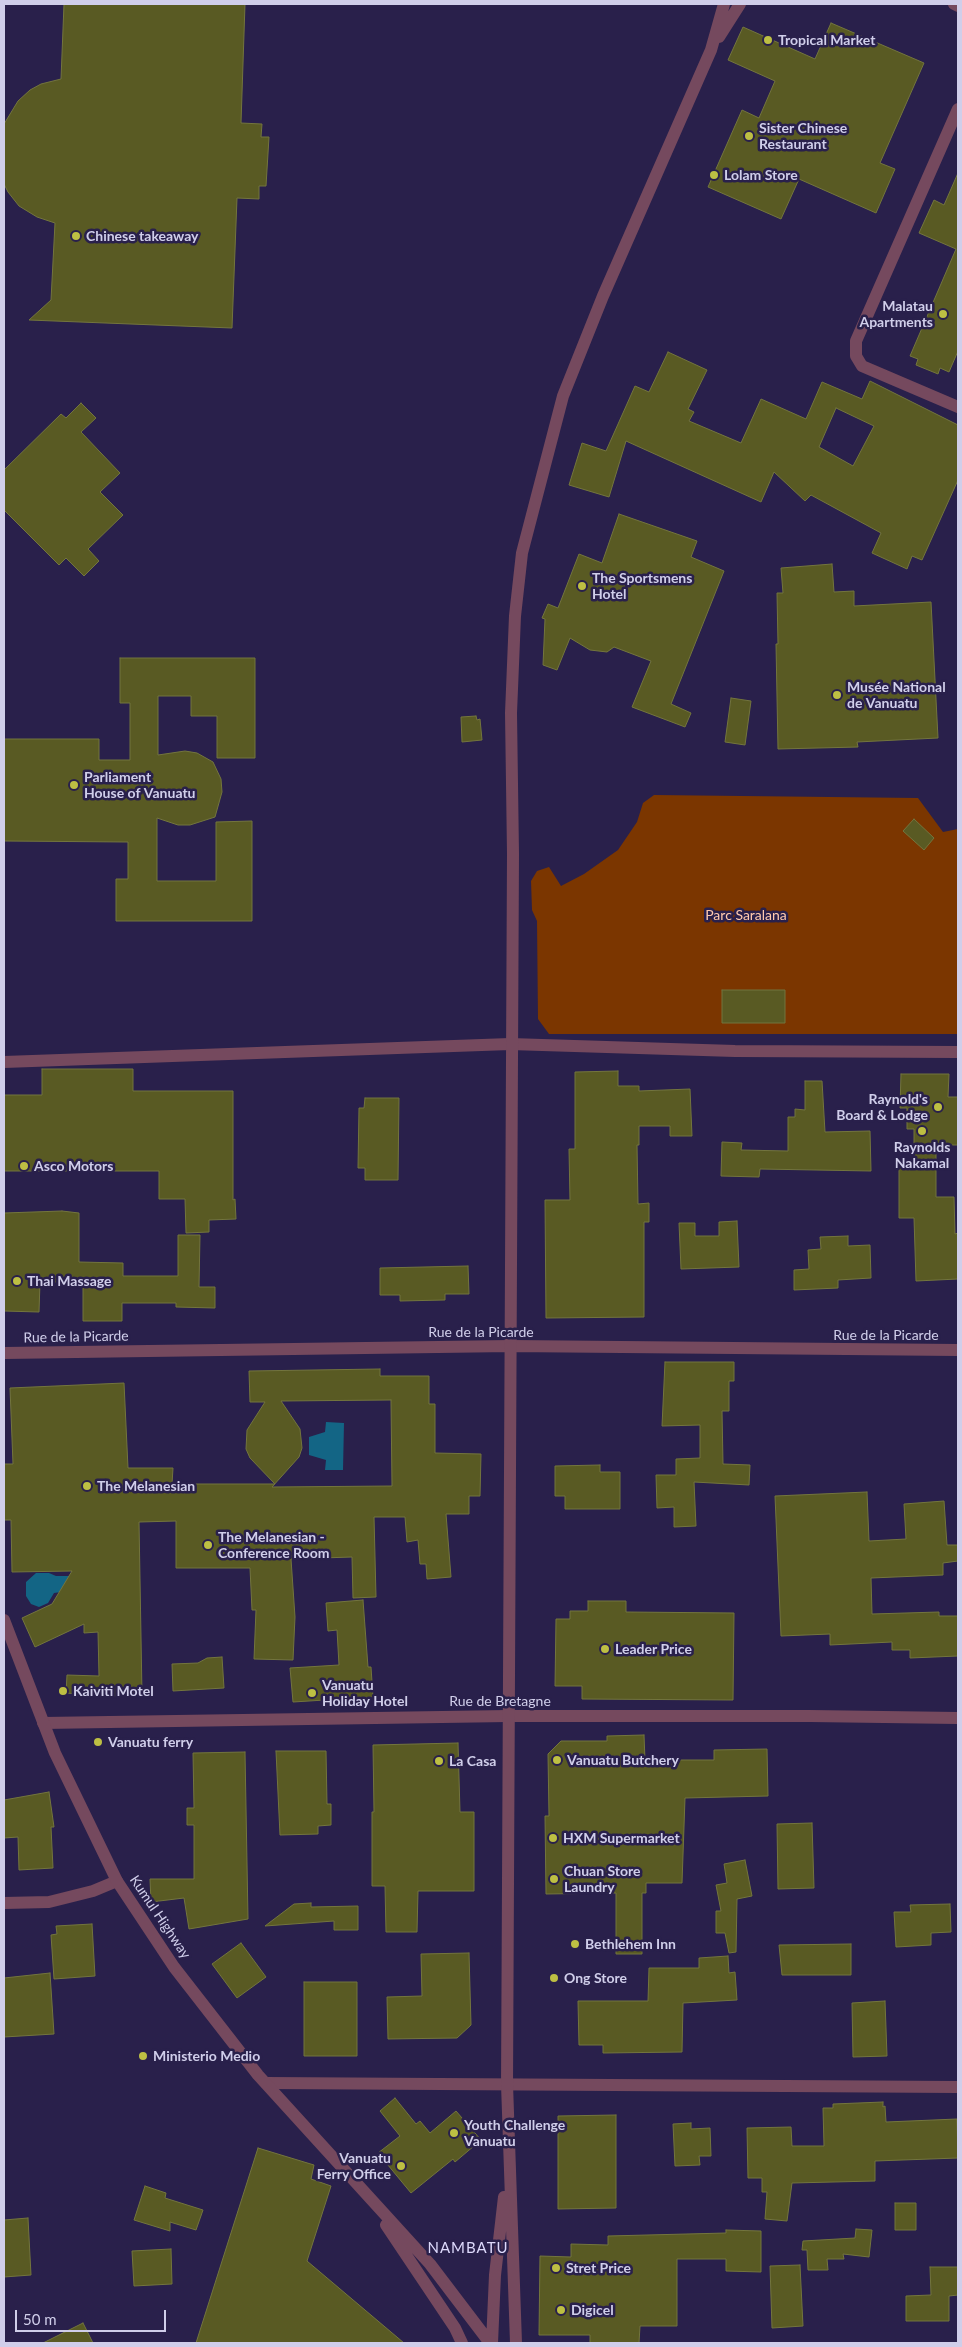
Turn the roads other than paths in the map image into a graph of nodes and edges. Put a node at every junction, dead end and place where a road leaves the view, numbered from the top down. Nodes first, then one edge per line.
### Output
1 (724, 4) edge
2 (740, 4) edge
3 (954, 4) edge
4 (958, 6) edge
5 (711, 50) junction
6 (958, 109) edge
7 (958, 407) edge
8 (510, 1044) junction
9 (958, 1052) edge
10 (4, 1062) edge
11 (510, 1346) junction
12 (958, 1350) edge
13 (4, 1353) edge
14 (4, 1620) edge
15 (508, 1716) junction
16 (958, 1718) edge
17 (43, 1723) junction
18 (117, 1881) junction
19 (4, 1903) edge
20 (266, 2083) junction
21 (507, 2084) junction
22 (958, 2087) edge
23 (508, 2163) junction
24 (361, 2187) junction
25 (462, 2343) edge
26 (491, 2343) edge
27 (516, 2343) edge

1 - 5 street
2 - 5 street
3 - 4 street
5 - 8 street
6 - 7 street
8 - 9 street
8 - 10 street
8 - 11 street
11 - 12 street, Rue de la Picarde
11 - 13 street, Rue de la Picarde
11 - 15 street
14 - 17 street, Kumul Highway
15 - 16 street, Rue de Bretagne
15 - 17 street, Rue de Bretagne
15 - 21 street
17 - 18 street, Kumul Highway
18 - 19 street
18 - 20 street, Kumul Highway
20 - 21 street
20 - 24 street, Kumul Highway
21 - 22 street
21 - 23 street
23 - 26 street
23 - 27 street
24 - 25 street, Kumul Highway
24 - 26 street, Kumul Highway

